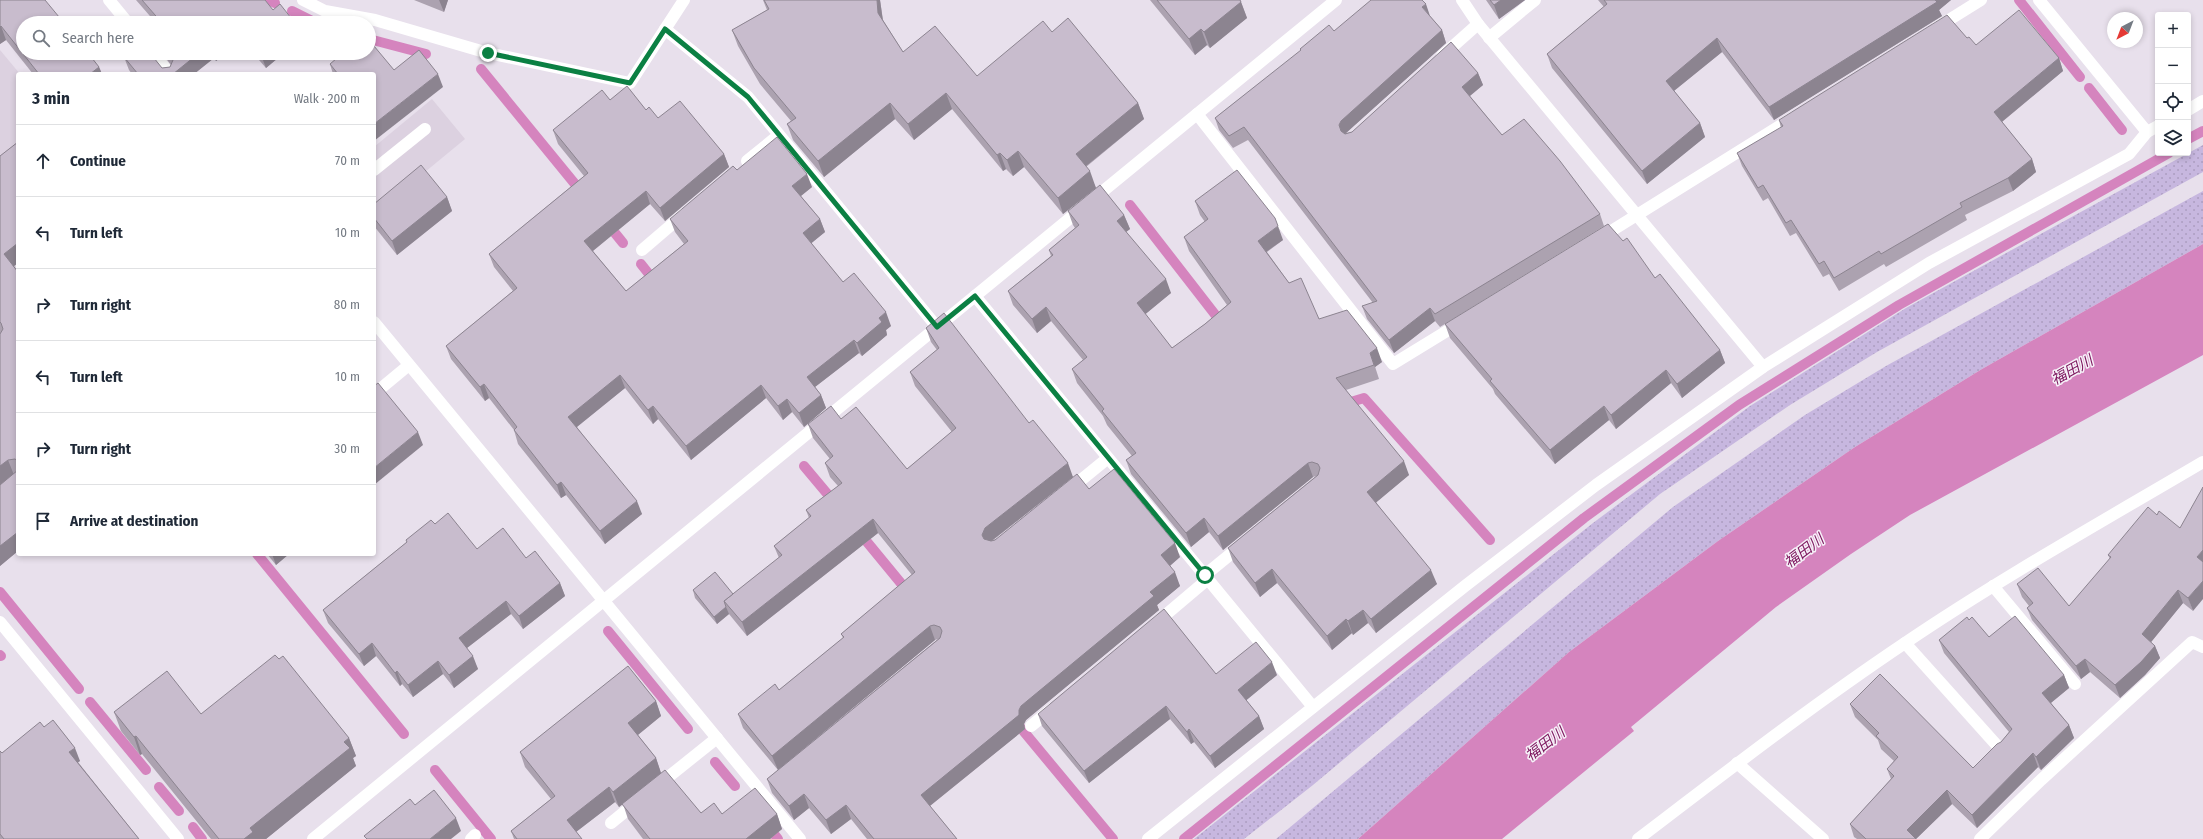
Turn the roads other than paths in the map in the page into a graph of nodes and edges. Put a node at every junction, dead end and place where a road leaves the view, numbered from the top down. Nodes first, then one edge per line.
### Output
1 (109, 0) edge
2 (303, 0) edge
3 (684, 0) edge
4 (1336, 0) edge
5 (1462, 0) edge
6 (1535, 0) edge
7 (1981, 0) edge
8 (2039, 0) edge
9 (122, 16) edge
10 (353, 16) edge
11 (376, 20) edge
12 (1478, 24) junction
13 (665, 29) junction
14 (1927, 34) edge
15 (1489, 38) junction
16 (158, 60) edge
17 (1431, 66) edge
18 (168, 72) edge
19 (2203, 101) edge
20 (2191, 108) edge
21 (1805, 110) edge
22 (1197, 114) junction
23 (425, 128) dead end
24 (2153, 129) edge
25 (779, 135) junction
26 (376, 168) edge
27 (737, 170) edge
28 (696, 205) edge
29 (1637, 215) junction
30 (1590, 244) edge
31 (642, 250) dead end
32 (975, 296) junction
33 (1468, 319) edge
34 (376, 324) edge
35 (937, 327) junction
36 (409, 365) junction
37 (1763, 367) junction
38 (376, 392) edge
39 (1108, 458) junction
40 (2203, 462) edge
41 (1061, 496) edge
42 (1253, 536) edge
43 (1206, 577) junction
44 (1993, 586) junction
45 (603, 600) junction
46 (0, 622) edge
47 (1147, 630) edge
48 (1905, 643) junction
49 (2203, 647) edge
50 (2075, 684) dead end
51 (1062, 700) edge
52 (1313, 707) junction
53 (1031, 726) dead end
54 (717, 738) junction
55 (2001, 750) edge
56 (1737, 763) junction
57 (774, 783) edge
58 (761, 793) junction
59 (611, 823) dead end
60 (178, 839) edge
61 (313, 839) edge
62 (800, 839) edge
63 (1148, 839) edge
64 (1638, 839) edge
65 (1823, 839) edge
66 (1980, 839) edge

1 - 9 street
2 - 10 street
3 - 13 street
4 - 22 street
5 - 12 street
6 - 15 street
7 - 14 street
8 - 24 street
11 - 13 street
12 - 15 street
12 - 17 street
13 - 25 street
15 - 29 street
16 - 18 street
19 - 20 street
21 - 29 street
22 - 32 street
22 - 33 street
23 - 26 street
24 - 37 street
25 - 27 street
25 - 35 street
28 - 31 street
29 - 30 street
29 - 37 street
32 - 35 street
32 - 39 street
34 - 36 street
35 - 45 street
36 - 38 street
36 - 45 street
37 - 52 street
39 - 41 street
39 - 43 street
40 - 44 street
42 - 43 street
43 - 47 street
43 - 52 street
44 - 48 street
44 - 50 street
45 - 54 street
45 - 61 street
46 - 60 street
48 - 55 street
48 - 56 street
49 - 66 street
51 - 53 street
52 - 63 street
54 - 58 street
54 - 59 street
56 - 64 street
56 - 65 street
57 - 58 street
58 - 62 street

